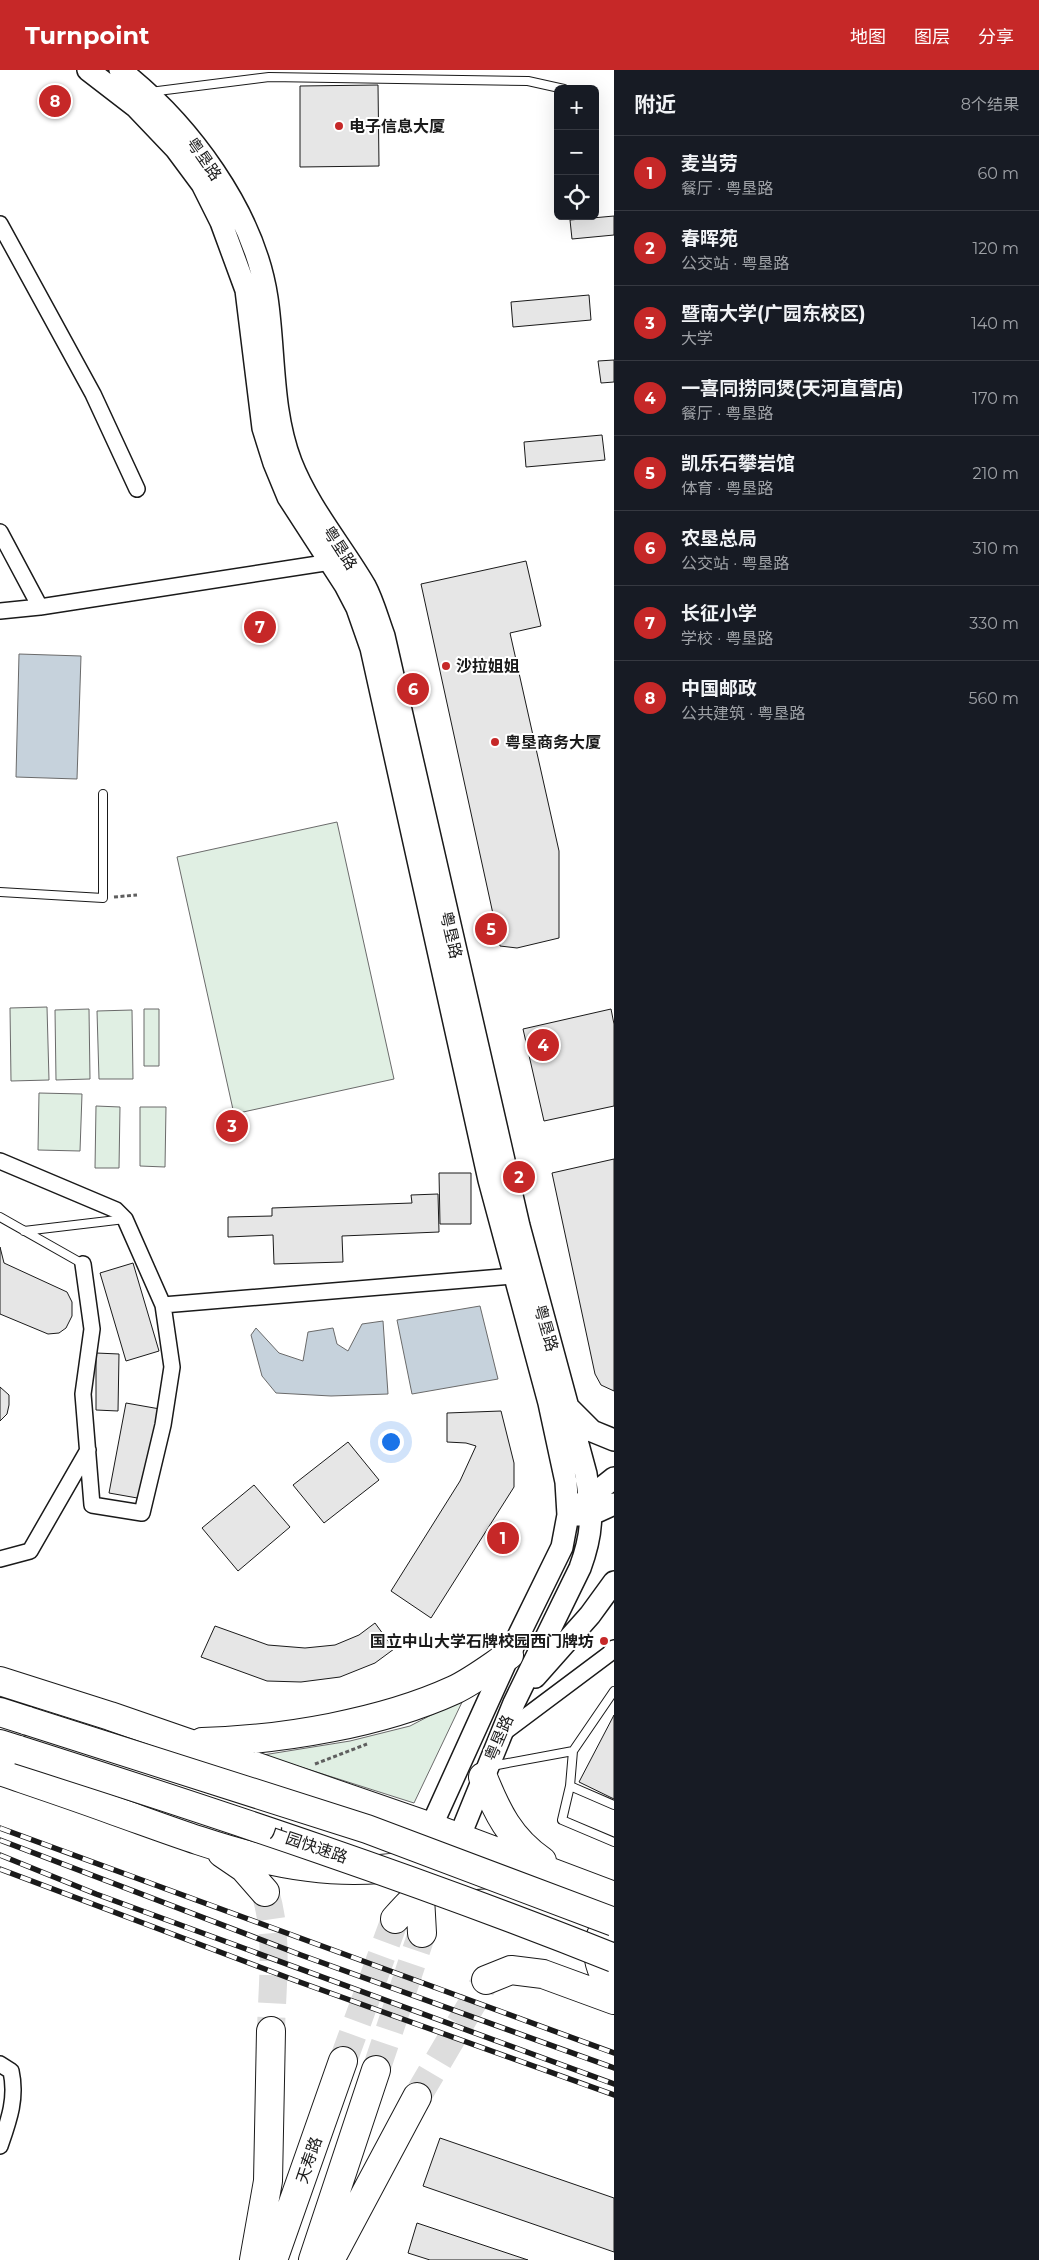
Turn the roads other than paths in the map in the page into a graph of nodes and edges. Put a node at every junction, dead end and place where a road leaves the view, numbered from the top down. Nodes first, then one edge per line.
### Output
1 (88, 70) edge
2 (120, 70) edge
3 (554, 87) edge
4 (148, 92) junction
5 (0, 224) edge
6 (136, 489) dead end
7 (0, 532) edge
8 (331, 562) junction
9 (40, 607) junction
10 (0, 611) edge
11 (103, 794) dead end
12 (0, 892) edge
13 (0, 1162) edge
14 (0, 1218) edge
15 (125, 1219) junction
16 (24, 1231) junction
17 (83, 1264) joint
18 (514, 1276) junction
19 (163, 1305) junction
20 (567, 1405) junction
21 (614, 1440) edge
22 (88, 1450) junction
23 (614, 1478) edge
24 (614, 1504) edge
25 (591, 1506) junction
26 (568, 1515) junction
27 (0, 1558) edge
28 (614, 1582) edge
29 (614, 1648) edge
30 (509, 1655) junction
31 (0, 1681) edge
32 (614, 1691) edge
33 (514, 1703) junction
34 (0, 1712) edge
35 (501, 1735) junction
36 (184, 1742) junction
37 (10, 1747) edge
38 (573, 1751) junction
39 (243, 1762) junction
40 (0, 1771) edge
41 (485, 1772) junction
42 (570, 1786) junction
43 (354, 1800) junction
44 (614, 1805) edge
45 (430, 1827) junction
46 (459, 1838) junction
47 (614, 1842) edge
48 (206, 1843) junction
49 (416, 1864) junction
50 (568, 1879) junction
51 (432, 1886) junction
52 (265, 1892) tunnel mouth
53 (614, 1896) edge
54 (614, 1922) edge
55 (422, 1933) tunnel mouth
56 (614, 1958) edge
57 (486, 1980) tunnel mouth
58 (614, 1989) edge
59 (614, 2000) edge
60 (271, 2031) tunnel mouth
61 (343, 2061) tunnel mouth
62 (0, 2064) edge
63 (376, 2070) tunnel mouth
64 (417, 2097) tunnel mouth
65 (0, 2146) edge
66 (254, 2260) edge
67 (273, 2260) edge
68 (313, 2260) edge
69 (330, 2260) edge

1 - 8 main road, 粤垦路
2 - 4 main road, 粤垦路
3 - 4 lane
4 - 20 main road, 粤垦路
5 - 6 street
7 - 9 street
8 - 9 street
8 - 18 main road, 粤垦路
9 - 10 street
11 - 12 lane
13 - 15 street
14 - 16 lane
15 - 16 lane
15 - 19 street
16 - 17 lane
17 - 22 street
18 - 19 street
18 - 26 main road, 粤垦路
19 - 22 street
20 - 21 main road
20 - 25 main road, 粤垦路
22 - 27 street
23 - 25 main road
24 - 25 main road
25 - 26 main road
25 - 33 main road, 粤垦路
26 - 30 main road, 粤垦路
28 - 33 main road
29 - 35 street
30 - 36 highway
30 - 45 main road, 粤垦路
31 - 36 highway
32 - 38 lane
33 - 35 main road, 粤垦路
34 - 54 highway, 广园快速路, bridge
35 - 41 main road, 粤垦路
36 - 39 highway
37 - 56 highway, 广园快速路, bridge
38 - 41 lane
38 - 42 lane
39 - 43 highway
39 - 48 highway
40 - 48 highway
41 - 46 main road, 粤垦路
41 - 50 highway
42 - 44 lane
42 - 47 lane
43 - 45 highway
43 - 49 highway
45 - 46 highway
45 - 49 highway
46 - 49 highway
46 - 50 highway
46 - 51 highway
48 - 49 highway
48 - 52 highway
49 - 51 highway
49 - 51 highway
50 - 51 highway
50 - 53 highway
51 - 55 highway
54 - 58 highway
57 - 59 highway
60 - 66 highway
61 - 67 highway, 天寿路
62 - 65 street
63 - 68 highway
64 - 69 highway

